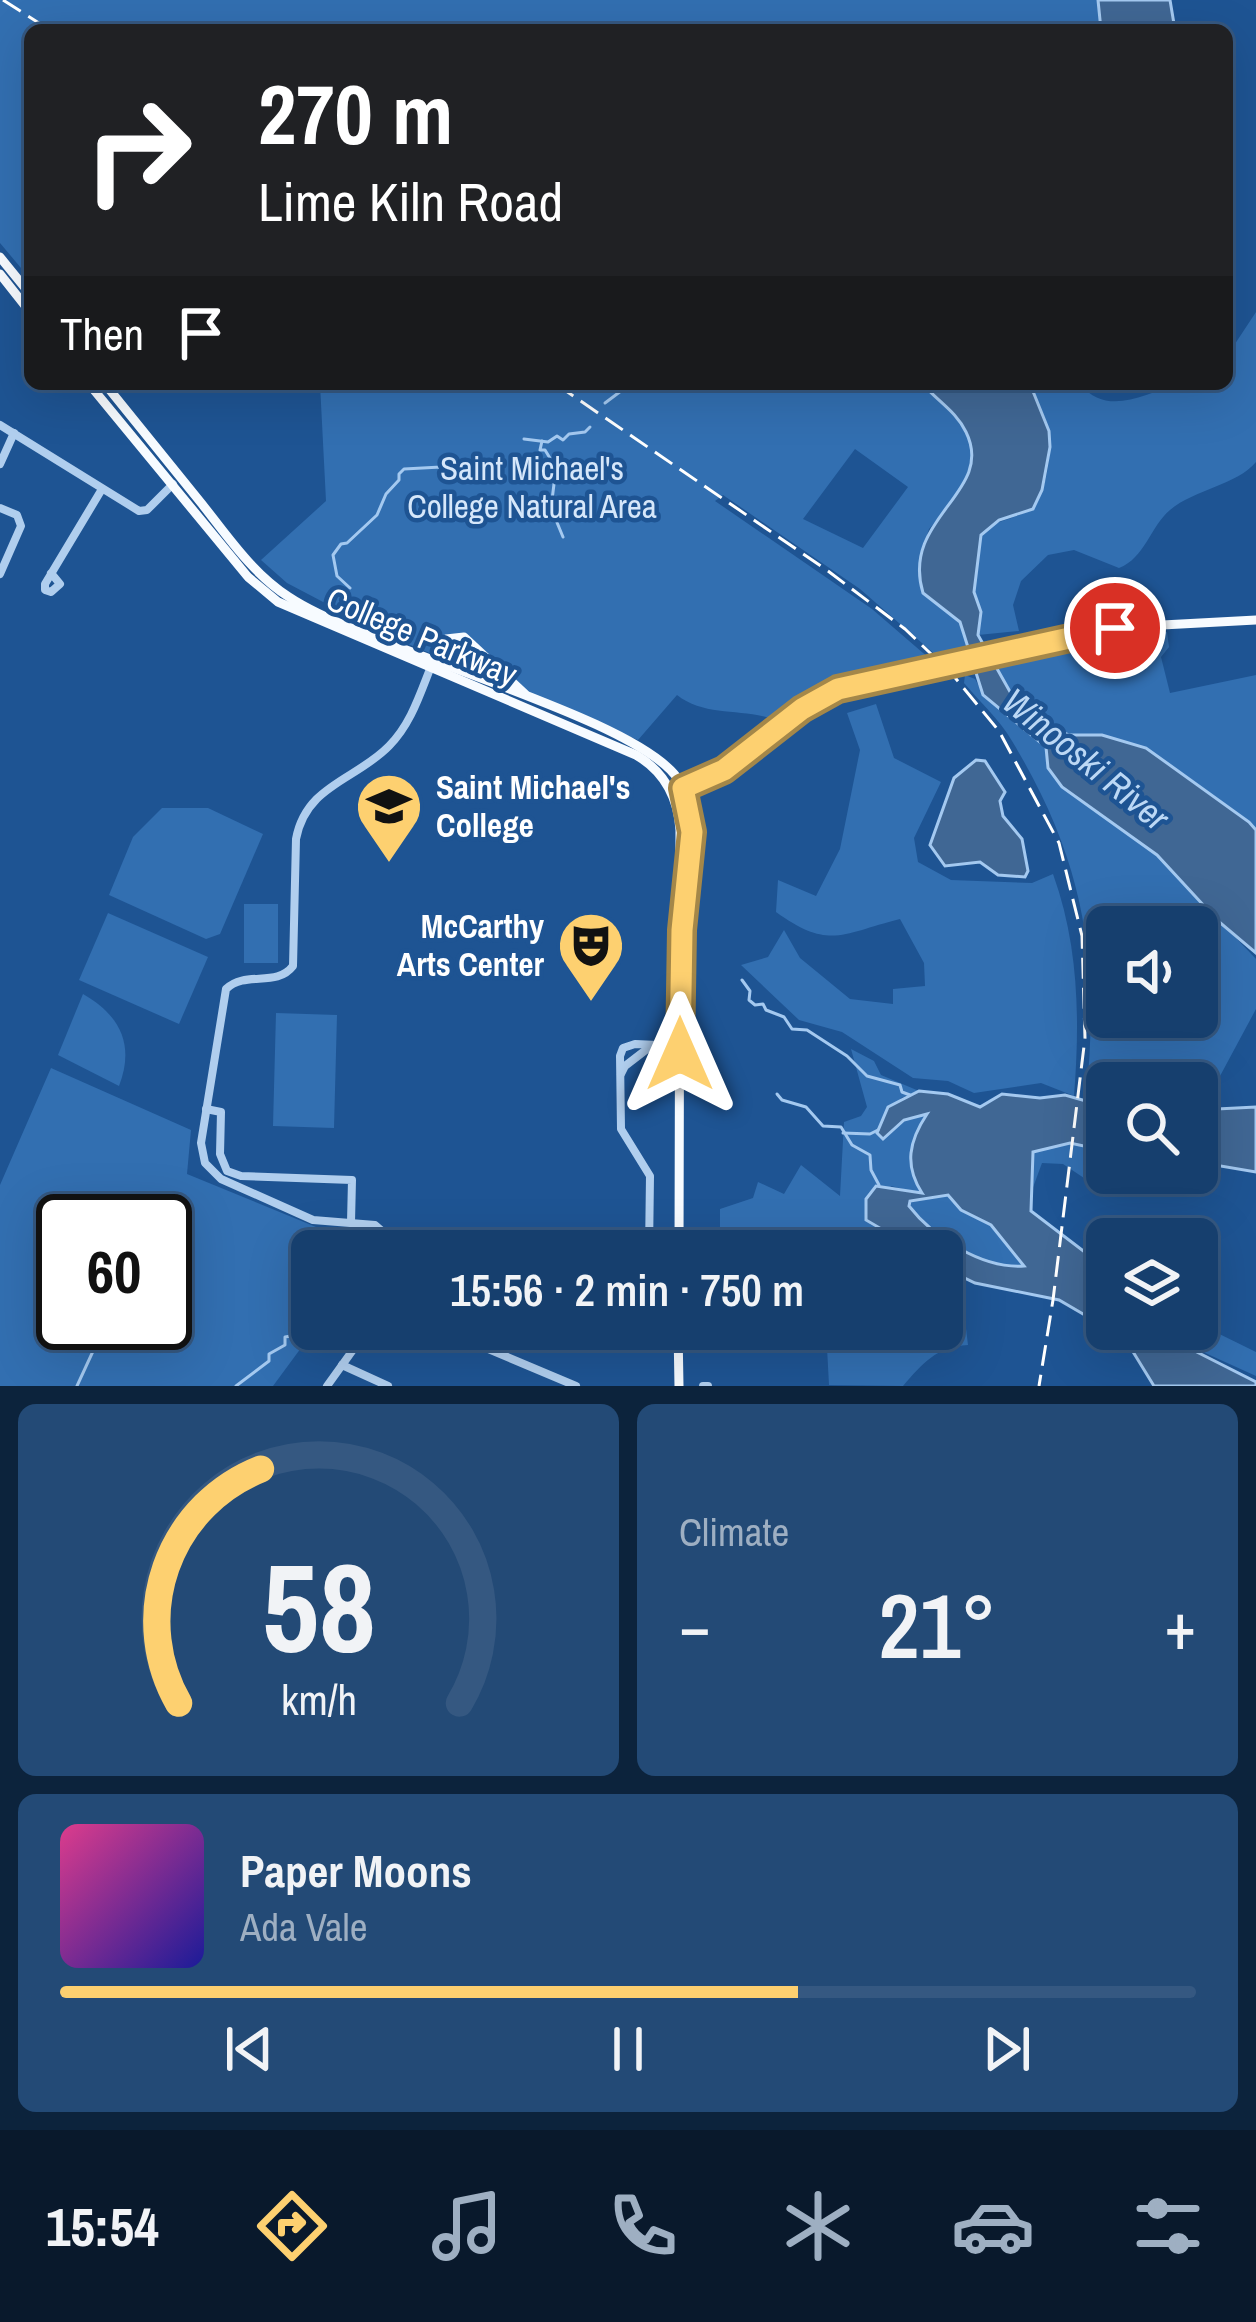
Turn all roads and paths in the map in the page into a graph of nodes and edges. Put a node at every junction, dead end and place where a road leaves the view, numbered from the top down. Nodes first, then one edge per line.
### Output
1 (0, 257) edge
2 (0, 274) edge
3 (9, 285) edge
4 (94, 390) edge
5 (110, 390) edge
6 (136, 423) junction
7 (0, 425) edge
8 (124, 425) junction
9 (14, 434) junction
10 (0, 464) edge
11 (176, 481) junction
12 (101, 489) junction
13 (0, 508) edge
14 (51, 573) dead end
15 (0, 574) edge
16 (1256, 620) edge
17 (489, 660) junction
18 (431, 666) junction
19 (477, 683) junction
20 (534, 700) junction
21 (676, 787) junction
22 (651, 1046) junction
23 (680, 1046) junction
24 (620, 1082) junction
25 (206, 1109) junction
26 (351, 1222) junction
27 (384, 1230) edge
28 (650, 1230) edge
29 (679, 1230) edge
30 (353, 1350) edge
31 (491, 1350) edge
32 (678, 1350) edge
33 (342, 1366) junction
34 (327, 1386) edge
35 (388, 1386) edge
36 (576, 1386) edge
37 (679, 1386) edge

1 - 3 main road
2 - 3 main road
4 - 8 main road, College Parkway
5 - 6 main road, College Parkway
6 - 8 main road
6 - 11 main road, College Parkway
7 - 9 street
8 - 11 main road, College Parkway
9 - 10 street
9 - 12 street
11 - 12 street
11 - 18 main road, College Parkway
12 - 14 street
13 - 15 street
16 - 21 main road, bridge
17 - 18 main road
17 - 19 main road
17 - 20 main road
18 - 19 main road, College Parkway
18 - 25 street
19 - 20 main road, College Parkway
19 - 21 main road, College Parkway
20 - 21 main road, College Parkway
21 - 23 main road
22 - 23 street
22 - 24 street
22 - 24 street
23 - 29 main road
24 - 28 street
25 - 26 street
25 - 26 street
26 - 27 street
30 - 33 street
31 - 36 street
32 - 37 main road
33 - 34 street
33 - 35 street

